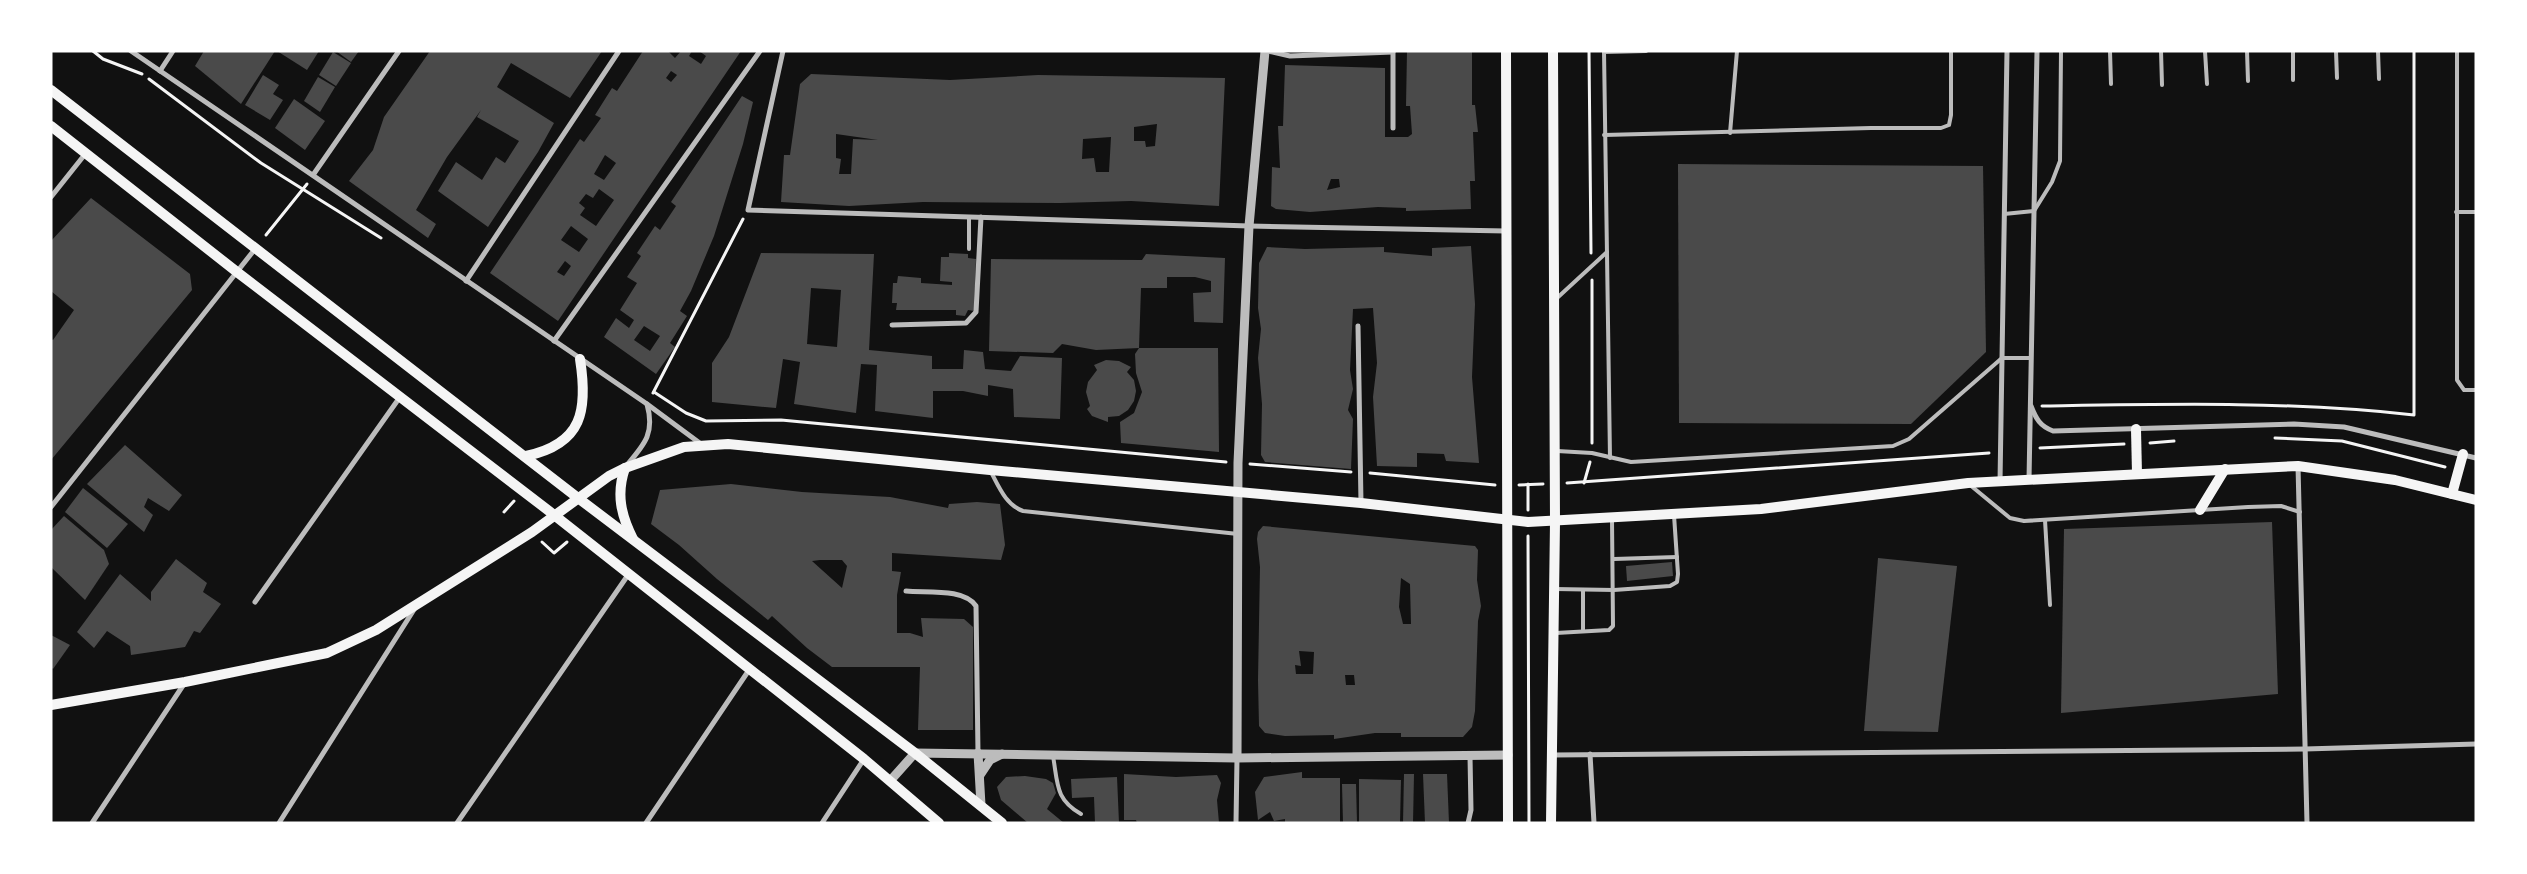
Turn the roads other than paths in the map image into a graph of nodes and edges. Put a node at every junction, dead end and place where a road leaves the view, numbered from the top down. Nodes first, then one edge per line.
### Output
1 (131, 51) edge
2 (172, 51) edge
3 (399, 51) edge
4 (619, 51) edge
5 (760, 51) edge
6 (783, 51) edge
7 (1267, 51) edge
8 (1506, 51) edge
9 (1553, 51) edge
10 (1646, 51) edge
11 (1737, 51) edge
12 (1951, 51) edge
13 (2007, 51) edge
14 (2037, 51) edge
15 (2061, 51) edge
16 (2110, 51) edge
17 (2161, 51) edge
18 (2205, 51) edge
19 (2248, 51) edge
20 (2293, 51) edge
21 (2336, 51) edge
22 (2378, 51) edge
23 (2457, 51) edge
24 (1393, 52) edge
25 (1604, 52) edge
26 (160, 71) junction
27 (2337, 78) dead end
28 (2379, 79) dead end
29 (2293, 80) dead end
30 (2248, 81) dead end
31 (2111, 84) dead end
32 (2207, 84) dead end
33 (2162, 85) dead end
34 (51, 90) edge
35 (51, 126) edge
36 (1393, 128) dead end
37 (1730, 133) junction
38 (1604, 135) junction
39 (87, 153) junction
40 (313, 175) junction
41 (51, 197) edge
42 (2034, 210) junction
43 (2456, 212) junction
44 (2476, 212) edge
45 (2004, 214) junction
46 (969, 216) junction
47 (981, 217) junction
48 (1249, 226) junction
49 (1507, 231) junction
50 (256, 249) junction
51 (969, 249) dead end
52 (1608, 251) junction
53 (237, 272) junction
54 (466, 281) junction
55 (1554, 301) junction
56 (892, 325) dead end
57 (1358, 326) dead end
58 (554, 341) junction
59 (580, 358) junction
60 (2002, 358) junction
61 (2031, 358) junction
62 (2476, 390) edge
63 (400, 397) junction
64 (647, 404) junction
65 (2031, 406) junction
66 (2136, 429) junction
67 (702, 444) junction
68 (1555, 451) junction
69 (2463, 454) junction
70 (526, 456) junction
71 (1610, 458) junction
72 (2476, 458) edge
73 (2298, 466) junction
74 (625, 468) junction
75 (990, 470) junction
76 (2225, 470) junction
77 (2137, 474) junction
78 (2029, 480) junction
79 (2000, 482) junction
80 (1968, 483) junction
81 (1239, 493) junction
82 (2452, 494) junction
83 (578, 498) junction
84 (2476, 500) edge
85 (1361, 503) junction
86 (51, 506) edge
87 (2200, 510) junction
88 (2300, 512) junction
89 (1674, 515) junction
90 (554, 516) junction
91 (1612, 518) junction
92 (1506, 520) junction
93 (2045, 520) junction
94 (1555, 522) junction
95 (1238, 534) junction
96 (634, 541) junction
97 (1677, 556) junction
98 (1614, 559) junction
99 (628, 575) junction
100 (1554, 589) junction
101 (1583, 590) junction
102 (1614, 590) junction
103 (906, 591) dead end
104 (255, 602) dead end
105 (418, 604) junction
106 (2050, 605) dead end
107 (1583, 631) junction
108 (1554, 633) junction
109 (749, 670) junction
110 (185, 682) junction
111 (51, 705) edge
112 (2476, 744) edge
113 (2305, 749) junction
114 (915, 753) junction
115 (978, 753) junction
116 (1003, 753) junction
117 (1053, 754) junction
118 (1590, 754) junction
119 (1508, 755) junction
120 (1552, 755) junction
121 (1470, 756) junction
122 (1237, 758) junction
123 (864, 759) junction
124 (980, 775) junction
125 (890, 781) junction
126 (981, 805) junction
127 (1081, 814) dead end
128 (935, 821) edge
129 (92, 823) edge
130 (278, 823) edge
131 (457, 823) edge
132 (646, 823) edge
133 (822, 823) edge
134 (1002, 823) edge
135 (1236, 823) edge
136 (1468, 823) edge
137 (1508, 823) edge
138 (1551, 823) edge
139 (1594, 823) edge
140 (2307, 823) edge

1 - 26 street
2 - 26 street
3 - 40 street
4 - 54 street
5 - 58 street
6 - 46 street
7 - 24 street
7 - 48 street
8 - 49 main road
9 - 55 main road
10 - 25 lane
11 - 37 lane
12 - 37 lane
13 - 45 street
14 - 42 street
15 - 42 lane
16 - 31 lane
17 - 33 lane
18 - 32 lane
19 - 30 lane
20 - 29 lane
21 - 27 lane
22 - 28 lane
23 - 43 lane
24 - 36 street
25 - 38 lane
26 - 40 street
34 - 50 main road
35 - 39 main road
37 - 38 lane
38 - 52 lane
39 - 41 street
39 - 53 main road
40 - 54 street
42 - 45 lane
42 - 61 street
43 - 44 lane
43 - 62 lane
45 - 60 street
46 - 47 street
46 - 51 lane
47 - 48 street
47 - 56 street
48 - 49 street
48 - 81 street
49 - 92 main road
50 - 53 street
50 - 70 main road
52 - 55 lane
52 - 71 lane
53 - 63 main road
53 - 86 street
54 - 58 street
55 - 68 main road
57 - 85 street
58 - 59 street
59 - 64 street
59 - 70 main road
60 - 61 lane
60 - 71 lane
60 - 79 street
61 - 65 street
63 - 90 main road
63 - 104 street
64 - 67 street
64 - 74 street
65 - 66 street
65 - 78 street
66 - 69 street
66 - 77 main road
67 - 74 main road
67 - 75 main road
68 - 71 lane
68 - 94 main road
69 - 72 street
69 - 82 main road
70 - 83 main road
73 - 76 main road
73 - 82 main road
73 - 88 street
74 - 83 main road
74 - 96 main road
75 - 81 main road
75 - 95 lane
76 - 77 main road
76 - 87 main road
77 - 78 main road
78 - 79 main road
79 - 80 main road
80 - 89 main road
80 - 93 lane
81 - 85 main road
81 - 95 street
82 - 84 main road
83 - 90 main road
83 - 96 main road
85 - 92 main road
87 - 88 lane
87 - 93 lane
88 - 113 street
89 - 91 main road
89 - 97 lane
90 - 99 main road
90 - 105 main road
91 - 94 main road
91 - 98 lane
92 - 94 main road
92 - 119 main road
93 - 106 lane
94 - 100 main road
95 - 122 street
96 - 114 main road
97 - 98 lane
97 - 102 lane
98 - 102 lane
99 - 109 main road
99 - 131 street
100 - 101 lane
100 - 108 main road
101 - 102 lane
101 - 107 lane
102 - 107 lane
103 - 115 street
105 - 110 main road
105 - 130 street
107 - 108 lane
108 - 120 main road
109 - 123 main road
109 - 132 street
110 - 111 main road
110 - 129 street
112 - 113 street
113 - 118 street
113 - 140 street
114 - 115 street
114 - 125 street
114 - 126 main road
115 - 116 street
115 - 124 street
116 - 117 street
116 - 124 street
117 - 122 street
117 - 127 lane
118 - 120 street
118 - 139 street
119 - 121 street
119 - 137 main road
120 - 138 main road
121 - 122 street
121 - 136 street
122 - 135 street
123 - 125 main road
123 - 133 street
124 - 126 street
125 - 128 main road
126 - 134 main road

